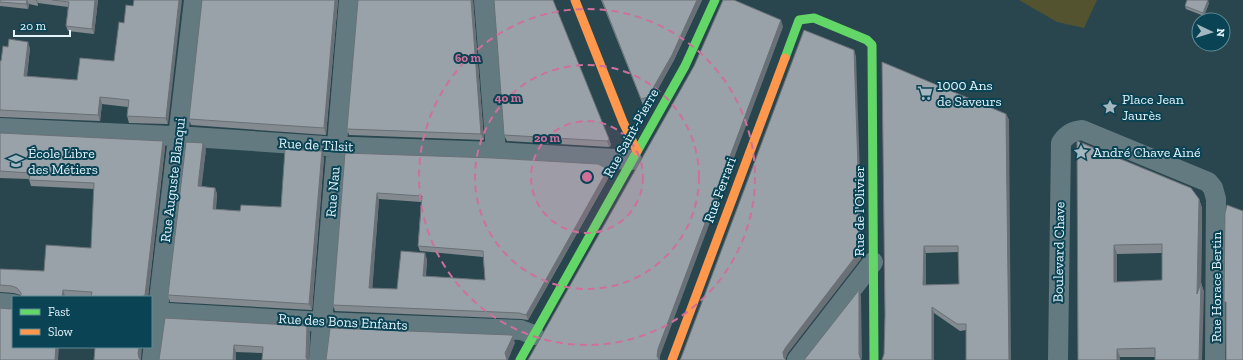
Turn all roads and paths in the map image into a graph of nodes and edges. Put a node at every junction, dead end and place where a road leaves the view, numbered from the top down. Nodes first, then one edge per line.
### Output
1 (194, 0) edge
2 (349, 0) edge
3 (484, 0) edge
4 (575, 0) edge
5 (715, 0) edge
6 (873, 63) joint
7 (0, 128) edge
8 (178, 136) junction
9 (336, 146) junction
10 (496, 152) junction
11 (635, 156) junction
12 (1216, 213) joint
13 (873, 262) junction
14 (0, 303) edge
15 (12, 304) edge
16 (154, 312) edge
17 (323, 322) junction
18 (534, 335) junction
19 (152, 360) edge
20 (320, 360) edge
21 (520, 360) edge
22 (672, 360) edge
23 (797, 360) edge
24 (874, 360) edge
25 (1058, 360) edge
26 (1215, 360) edge

1 - 8 street, Rue Auguste Blanqui
2 - 9 street, Rue Nau
3 - 10 street
4 - 11 street
5 - 11 street, Rue Saint-Pierre
6 - 13 street, Rue de l'Olivier
6 - 22 street, Rue Ferrari
7 - 8 street, Rue de Tilsit
8 - 9 street, Rue de Tilsit
8 - 16 street, Rue Auguste Blanqui
9 - 10 street, Rue de Tilsit
9 - 17 street, Rue Nau
10 - 11 street, Rue de Tilsit
11 - 18 street, Rue Saint-Pierre
12 - 25 street, Boulevard Chave
12 - 26 street, Rue Horace Bertin
13 - 23 street
13 - 24 street, Rue de l'Olivier
14 - 15 street
16 - 17 street, Rue des Bons Enfants
16 - 19 street, Rue Auguste Blanqui
17 - 18 street, Rue des Bons Enfants
17 - 20 street, Rue Nau
18 - 21 street, Rue Saint-Pierre

